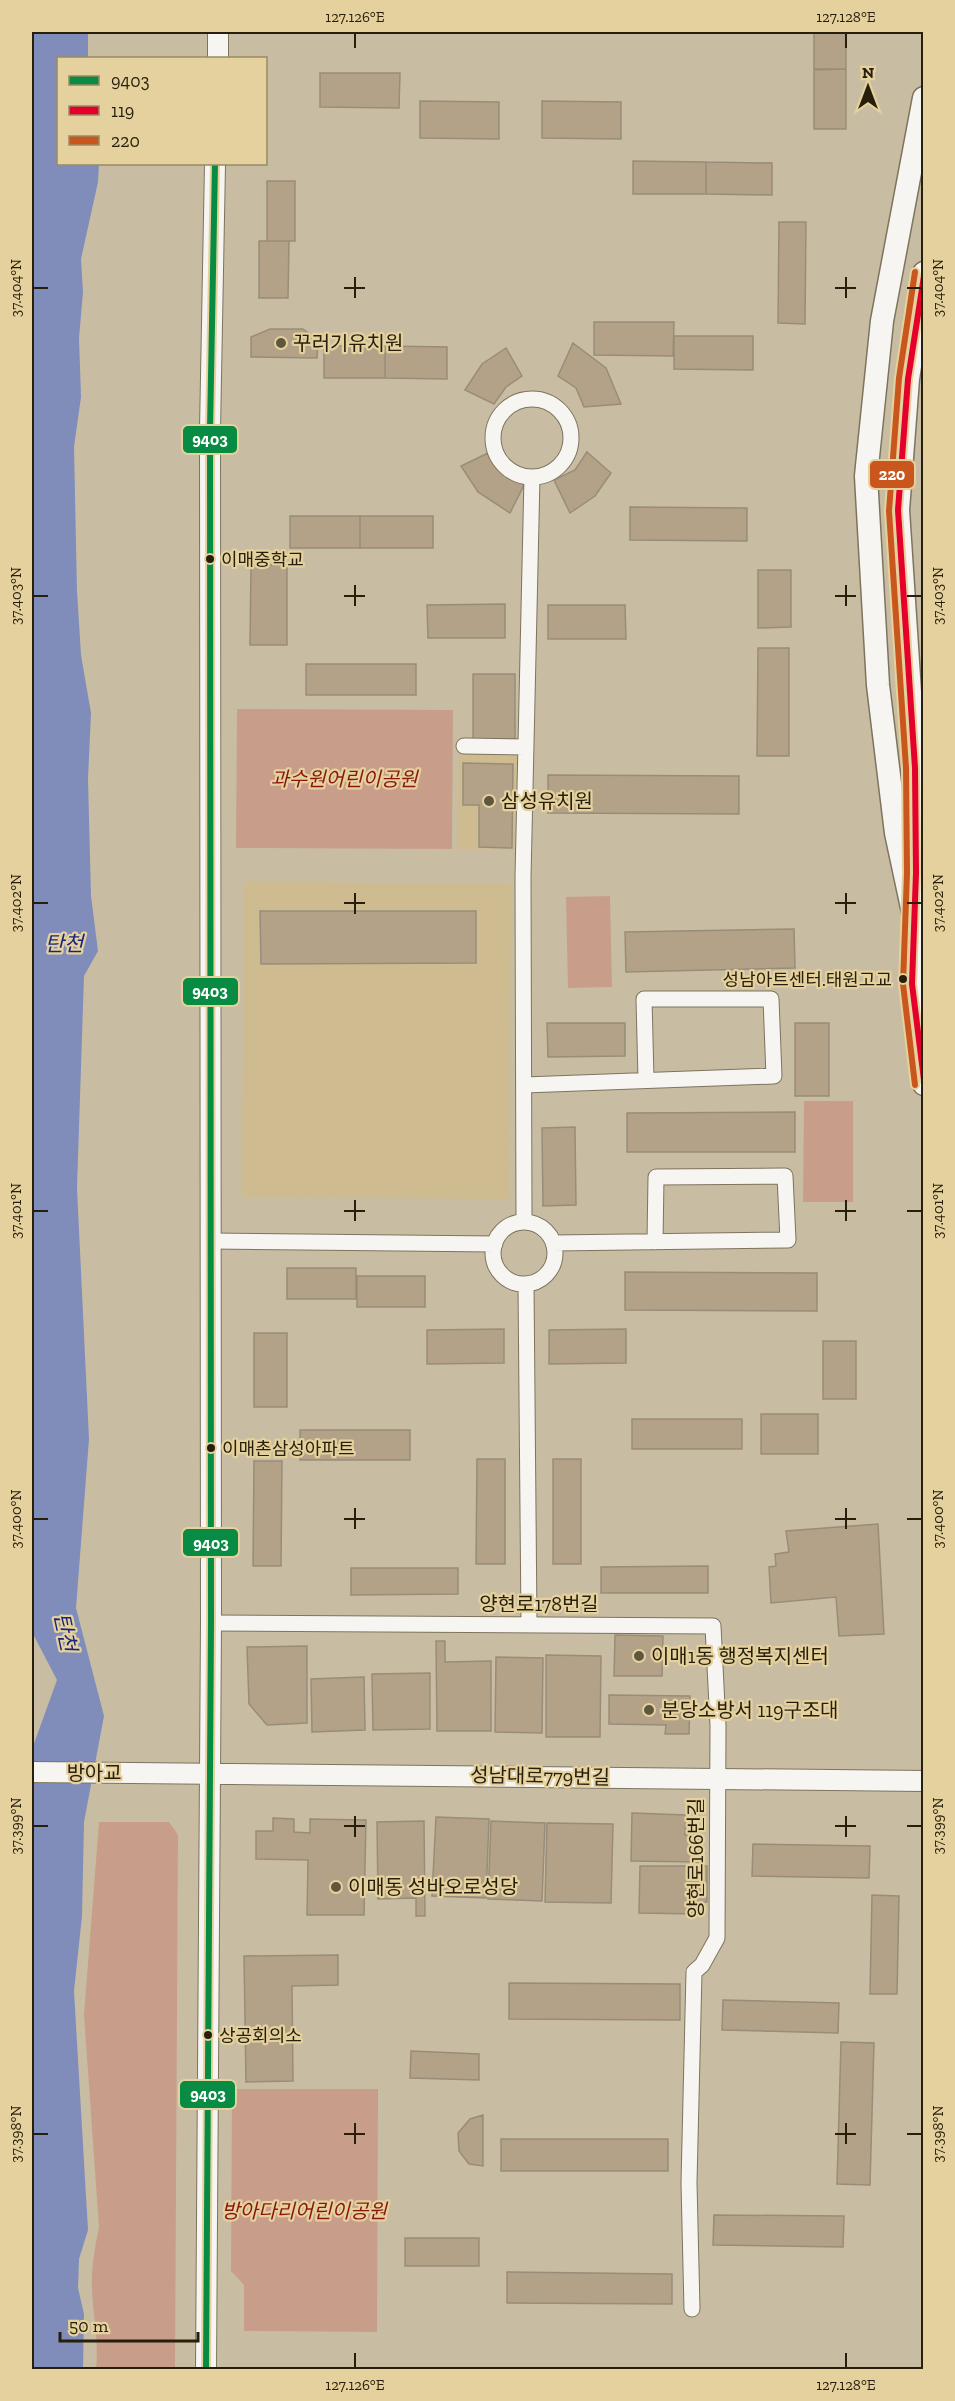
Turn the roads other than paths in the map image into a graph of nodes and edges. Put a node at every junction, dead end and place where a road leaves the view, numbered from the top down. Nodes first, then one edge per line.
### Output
1 (218, 32) edge
2 (218, 57) edge
3 (924, 98) edge
4 (215, 165) edge
5 (924, 273) edge
6 (532, 477) junction
7 (464, 746) dead end
8 (526, 747) junction
9 (914, 917) junction
10 (645, 1079) junction
11 (924, 1084) edge
12 (524, 1085) junction
13 (525, 1222) junction
14 (211, 1241) junction
15 (655, 1242) junction
16 (553, 1243) junction
17 (495, 1244) junction
18 (526, 1284) junction
19 (211, 1623) junction
20 (529, 1624) junction
21 (32, 1772) edge
22 (210, 1772) junction
23 (157, 1773) joint
24 (717, 1778) junction
25 (924, 1781) edge
26 (692, 2309) dead end
27 (206, 2370) edge

1 - 2 main road
3 - 9 main road
4 - 14 main road
5 - 9 main road
6 - 6 street
6 - 8 street
7 - 8 street
8 - 12 street
9 - 11 main road
10 - 10 street
10 - 12 street
12 - 13 street
13 - 16 street
13 - 17 street
14 - 17 street
14 - 19 main road
15 - 15 street
15 - 16 street
16 - 18 street
17 - 18 street
18 - 20 street
19 - 20 street, 양현로178번길
19 - 22 main road
20 - 24 street, 양현로178번길
21 - 23 main road, 방아교
22 - 23 main road, 성남대로779번길
22 - 24 main road, 성남대로779번길
22 - 27 main road
24 - 25 main road, 성남대로779번길
24 - 26 street, 양현로166번길

